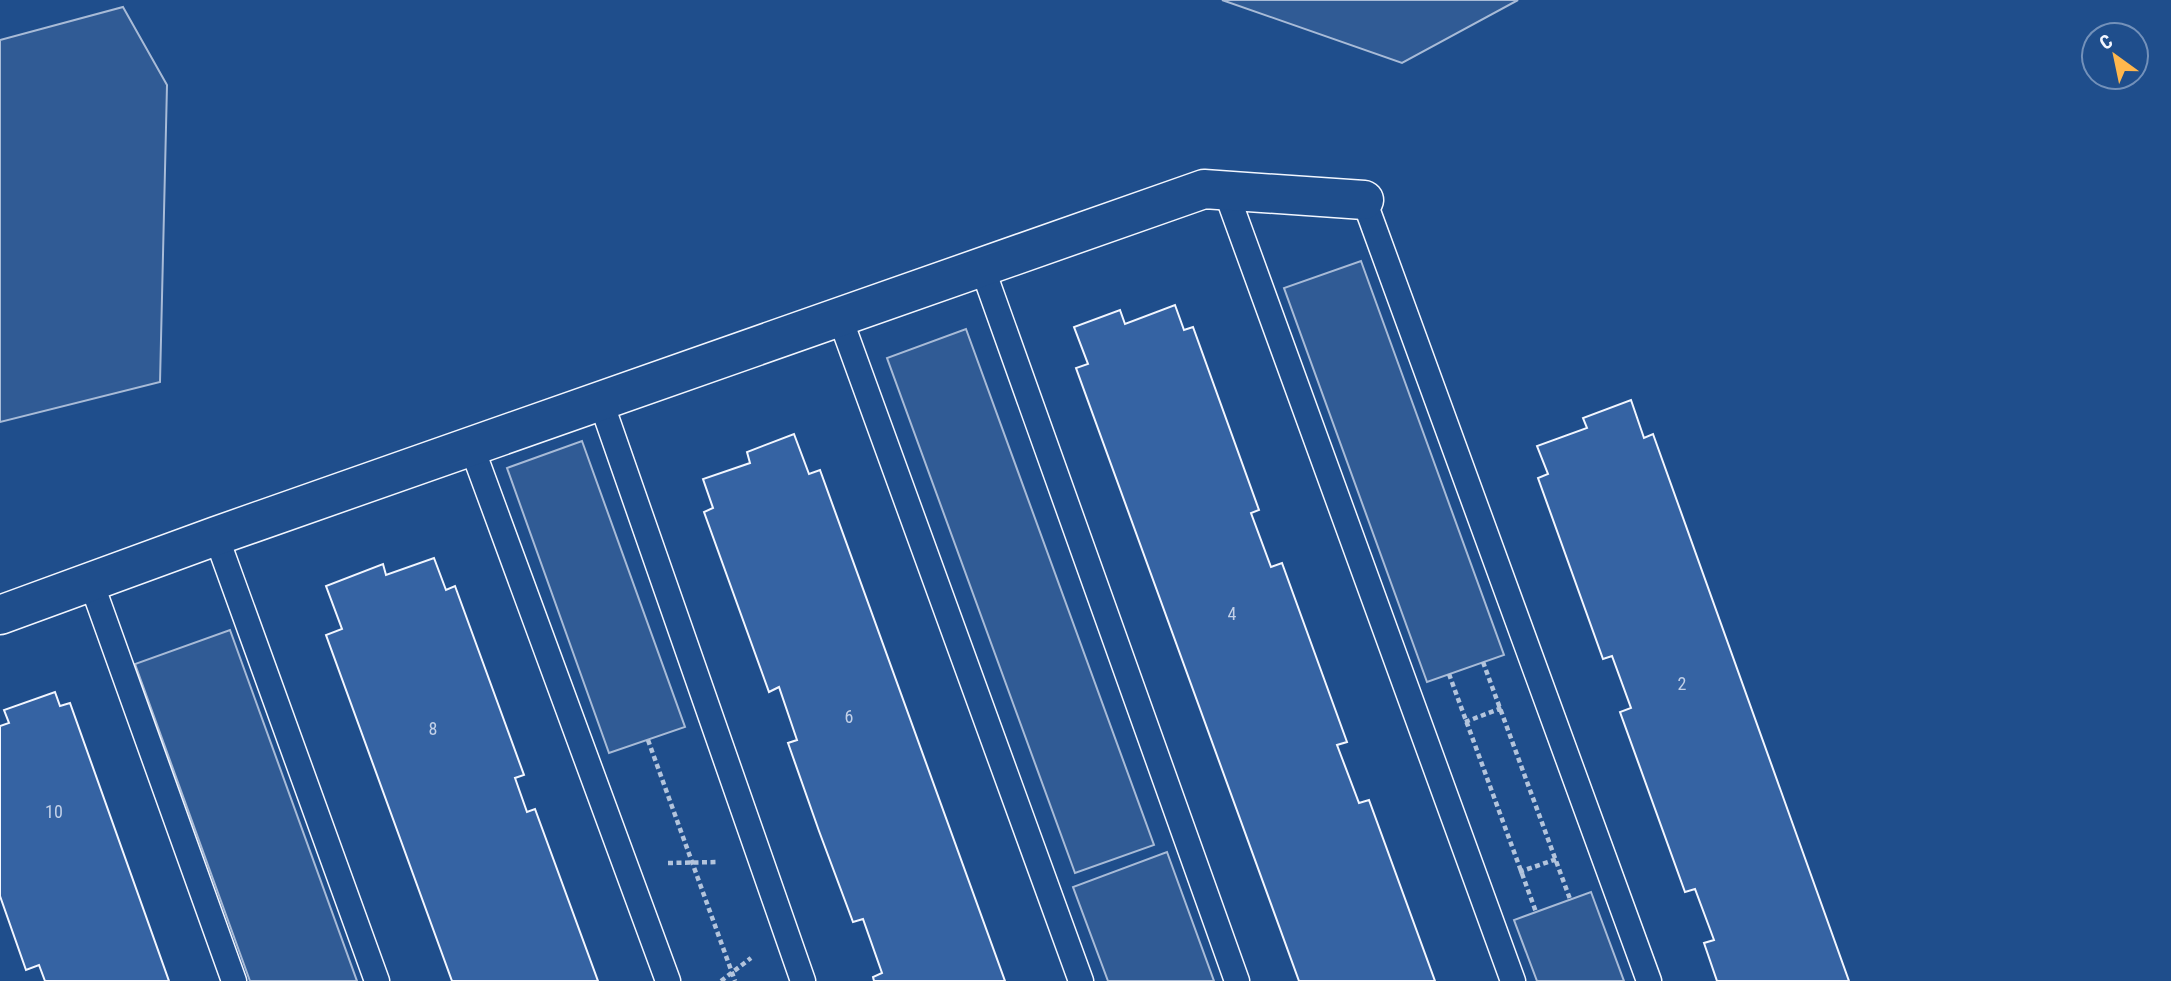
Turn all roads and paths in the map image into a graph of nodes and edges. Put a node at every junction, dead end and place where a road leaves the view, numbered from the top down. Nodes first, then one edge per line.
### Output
1 (1225, 189) junction
2 (1364, 200) joint
3 (982, 267) junction
4 (840, 317) junction
5 (601, 402) junction
6 (472, 448) junction
7 (216, 536) junction
8 (91, 582) junction
9 (0, 615) edge
10 (1483, 662) dead end
11 (1449, 674) dead end
12 (1544, 693) junction
13 (1500, 709) junction
14 (1466, 721) junction
15 (1424, 737) junction
16 (648, 740) dead end
17 (1598, 843) junction
18 (1555, 859) junction
19 (762, 862) junction
20 (625, 863) junction
21 (692, 863) junction
22 (1521, 872) junction
23 (1479, 886) junction
24 (1570, 899) dead end
25 (1536, 912) dead end
26 (234, 981) edge
27 (377, 981) edge
28 (668, 981) edge
29 (735, 981) edge
30 (803, 981) edge
31 (1081, 981) edge
32 (1237, 981) edge
33 (1513, 981) edge
34 (1649, 981) edge

1 - 2 street
1 - 3 street
1 - 15 lane
2 - 12 lane
3 - 4 street
3 - 32 lane
4 - 5 street
4 - 31 lane
5 - 6 street
5 - 19 lane
6 - 7 street
6 - 20 lane
7 - 8 street
7 - 27 lane
8 - 9 street
8 - 26 lane
10 - 13 path
11 - 14 path
12 - 13 path
12 - 17 lane
13 - 14 path
13 - 18 path
14 - 15 path
14 - 22 path
15 - 23 lane
16 - 21 path
17 - 18 path
17 - 34 lane
18 - 22 path
18 - 24 path
19 - 21 path
19 - 30 lane
20 - 21 path
20 - 28 lane
21 - 29 path
22 - 23 path
22 - 25 path
23 - 33 lane

